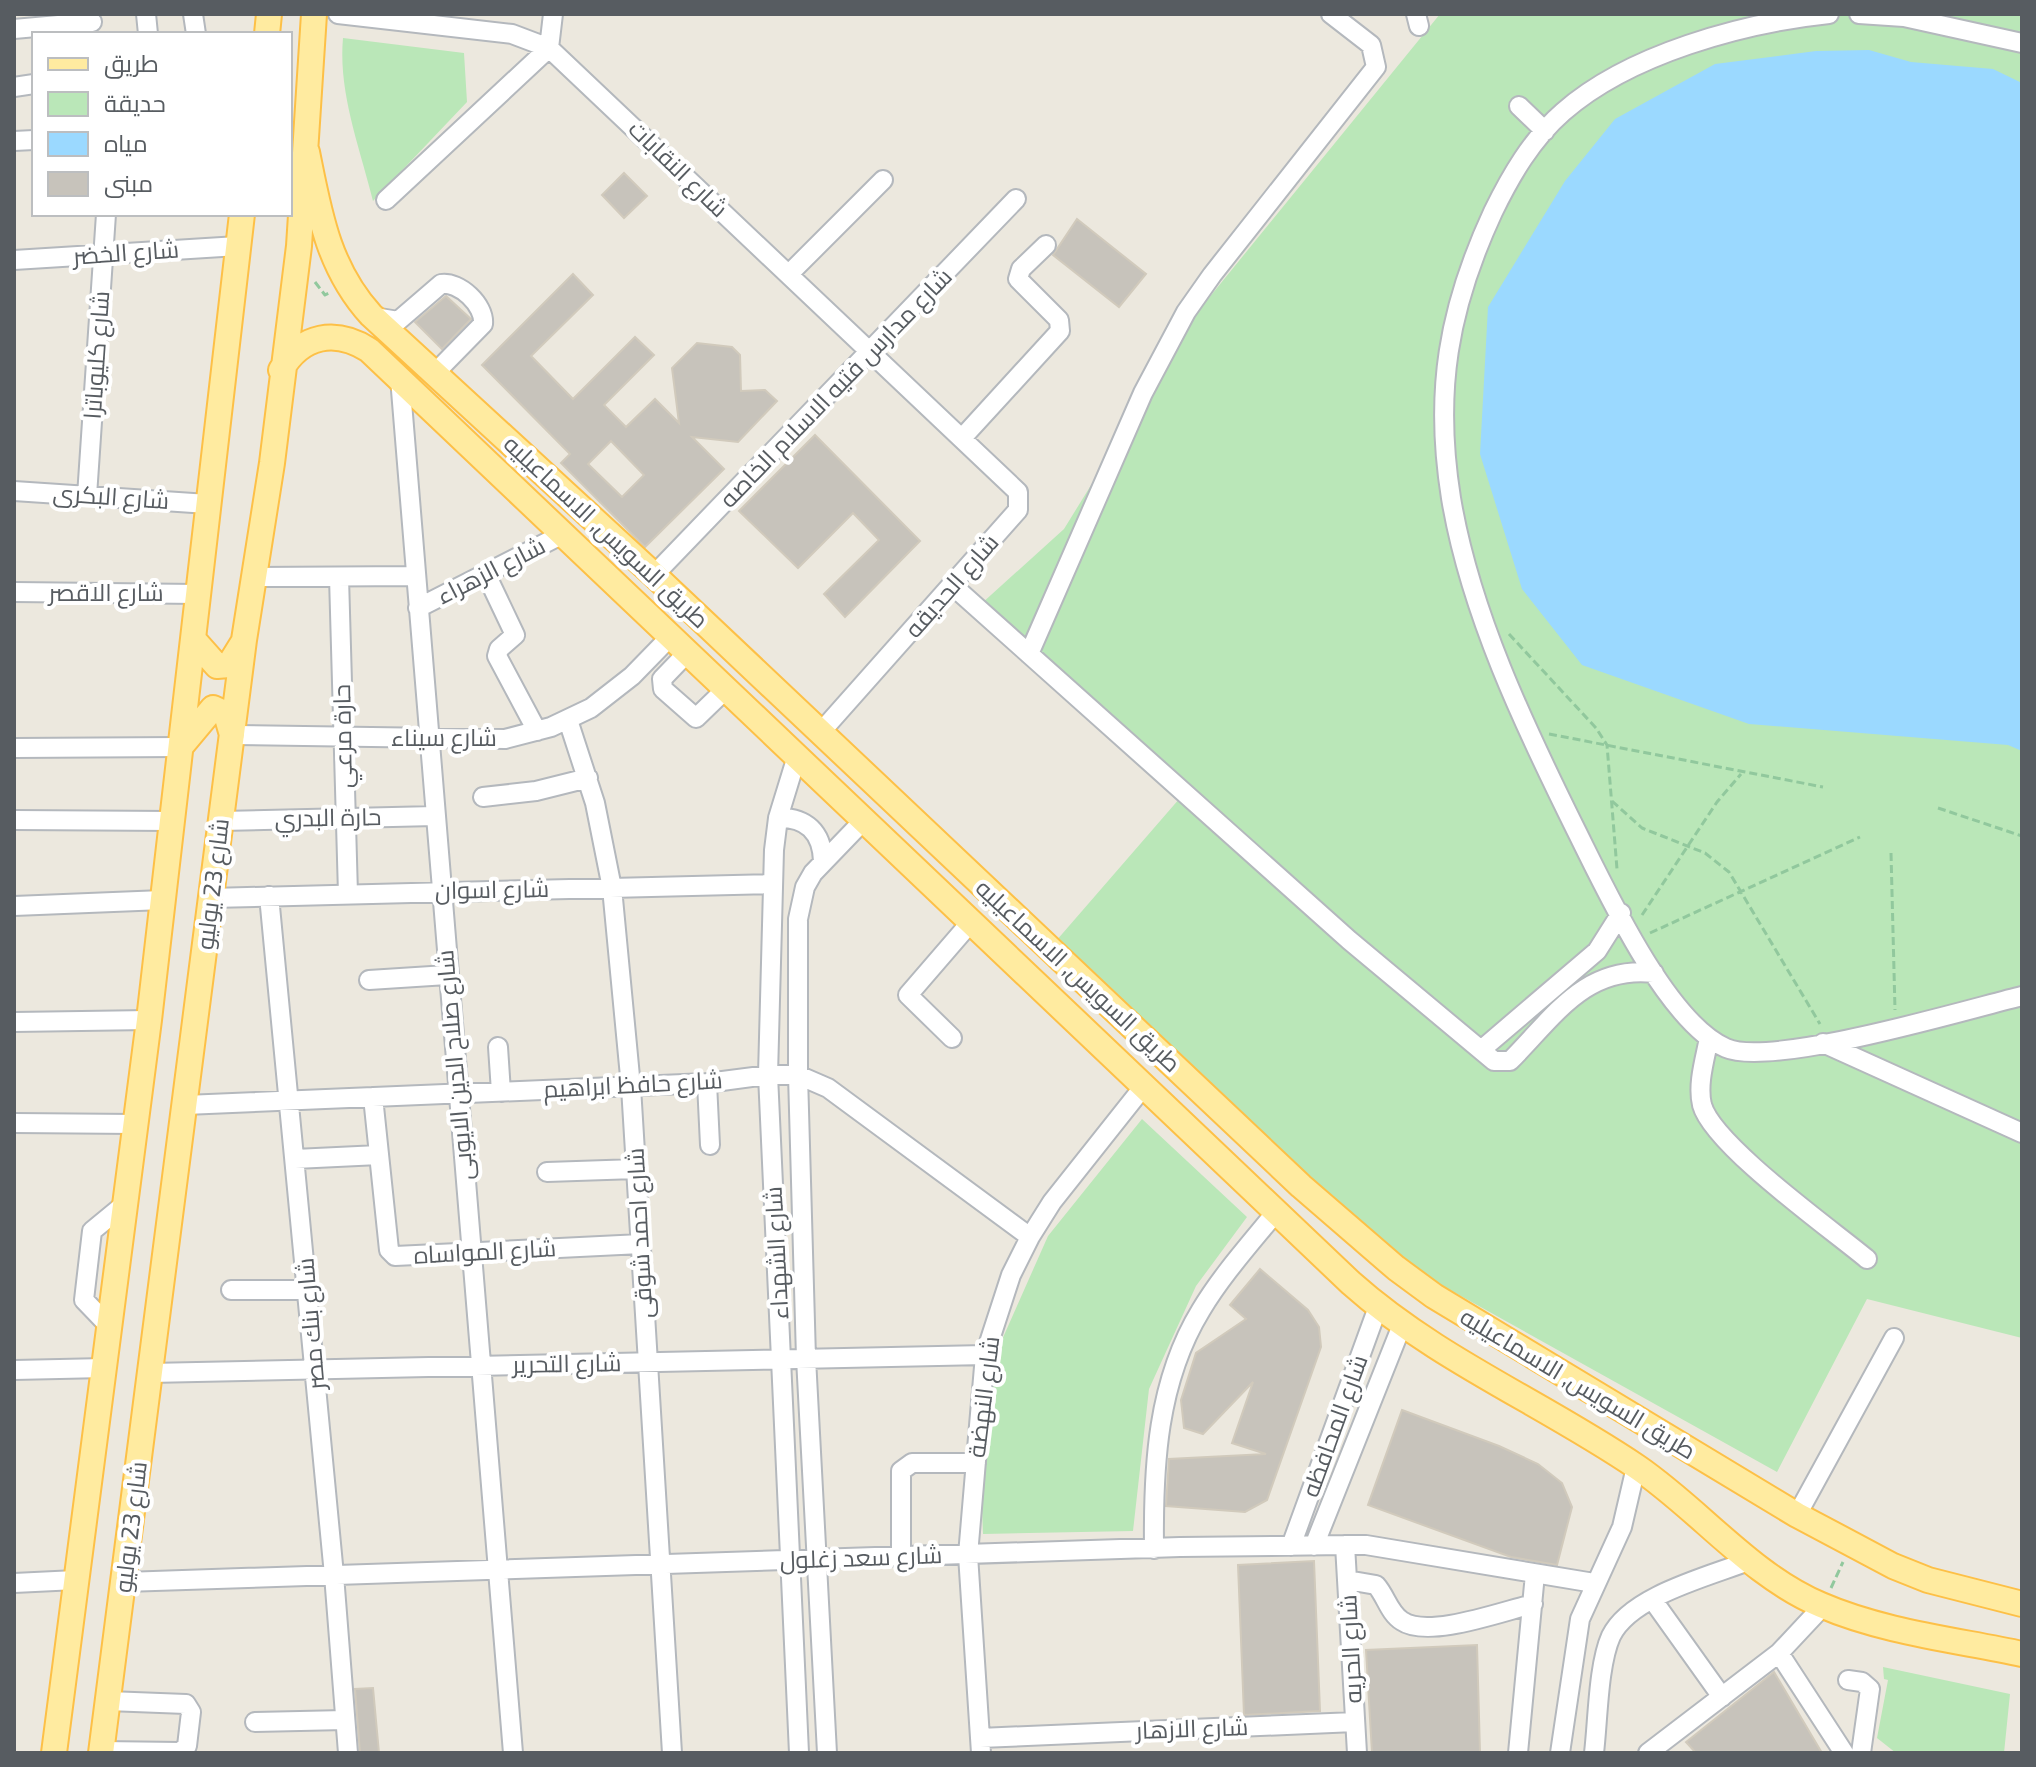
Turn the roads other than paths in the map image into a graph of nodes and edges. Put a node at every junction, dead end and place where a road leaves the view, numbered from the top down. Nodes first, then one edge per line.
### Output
1 (314, 14) edge
2 (338, 14) edge
3 (553, 14) edge
4 (1331, 14) edge
5 (1829, 14) edge
6 (1859, 14) edge
7 (93, 23) edge
8 (14, 29) edge
9 (2022, 43) edge
10 (549, 48) junction
11 (1519, 106) dead end
12 (1545, 131) junction
13 (307, 152) junction
14 (883, 180) dead end
15 (1016, 199) dead end
16 (386, 200) dead end
17 (106, 216) edge
18 (242, 216) edge
19 (1046, 245) dead end
20 (238, 246) junction
21 (104, 254) junction
22 (14, 260) edge
23 (789, 274) junction
24 (371, 315) junction
25 (354, 340) junction
26 (873, 352) junction
27 (281, 370) junction
28 (434, 374) junction
29 (400, 378) junction
30 (963, 437) junction
31 (14, 491) edge
32 (87, 496) junction
33 (208, 504) junction
34 (563, 534) junction
35 (486, 574) junction
36 (654, 575) junction
37 (416, 576) junction
38 (252, 577) junction
39 (339, 577) junction
40 (953, 586) junction
41 (14, 592) edge
42 (198, 594) junction
43 (418, 608) junction
44 (193, 639) junction
45 (244, 640) junction
46 (679, 644) junction
47 (1029, 654) junction
48 (726, 689) junction
49 (568, 720) junction
50 (537, 731) junction
51 (820, 733) junction
52 (232, 735) junction
53 (343, 737) junction
54 (429, 739) junction
55 (180, 747) junction
56 (14, 748) edge
57 (797, 756) junction
58 (588, 778) junction
59 (483, 797) dead end
60 (435, 816) junction
61 (345, 818) junction
62 (778, 818) junction
63 (14, 820) edge
64 (864, 820) junction
65 (172, 821) junction
66 (221, 821) junction
67 (823, 861) junction
68 (772, 884) junction
69 (612, 888) junction
70 (441, 892) junction
71 (348, 894) junction
72 (269, 896) junction
73 (211, 898) junction
74 (163, 900) junction
75 (14, 906) edge
76 (1621, 913) junction
77 (971, 922) junction
78 (1582, 965) junction
79 (1654, 973) junction
80 (447, 975) junction
81 (369, 980) dead end
82 (1593, 981) junction
83 (2022, 996) edge
84 (1536, 1003) junction
85 (149, 1020) junction
86 (1551, 1020) junction
87 (14, 1022) edge
88 (952, 1038) dead end
89 (1709, 1038) junction
90 (1826, 1042) junction
91 (498, 1047) dead end
92 (1481, 1050) junction
93 (768, 1075) junction
94 (798, 1075) junction
95 (707, 1083) junction
96 (1144, 1086) junction
97 (631, 1087) junction
98 (501, 1092) junction
99 (457, 1094) junction
100 (373, 1097) junction
101 (290, 1101) junction
102 (185, 1105) junction
103 (14, 1123) edge
104 (136, 1124) junction
105 (2022, 1133) edge
106 (710, 1145) dead end
107 (379, 1155) junction
108 (295, 1159) junction
109 (636, 1169) junction
110 (547, 1172) dead end
111 (1276, 1212) junction
112 (1030, 1237) junction
113 (641, 1244) junction
114 (470, 1253) junction
115 (1867, 1259) dead end
116 (1396, 1268) junction
117 (231, 1290) dead end
118 (308, 1290) junction
119 (1434, 1296) junction
120 (1374, 1304) junction
121 (1369, 1333) junction
122 (1404, 1335) junction
123 (1894, 1338) dead end
124 (985, 1355) junction
125 (806, 1358) junction
126 (782, 1359) junction
127 (648, 1362) junction
128 (480, 1366) junction
129 (105, 1368) junction
130 (315, 1369) junction
131 (14, 1370) edge
132 (150, 1373) junction
133 (976, 1463) junction
134 (1636, 1467) junction
135 (1797, 1515) junction
136 (1345, 1545) junction
137 (1291, 1546) junction
138 (1314, 1546) junction
139 (1154, 1549) junction
140 (968, 1555) junction
141 (901, 1557) junction
142 (819, 1559) junction
143 (793, 1560) junction
144 (1751, 1560) junction
145 (662, 1566) junction
146 (497, 1572) junction
147 (1535, 1574) junction
148 (334, 1575) junction
149 (76, 1580) junction
150 (1347, 1580) junction
151 (124, 1582) junction
152 (14, 1583) edge
153 (1594, 1583) junction
154 (1652, 1599) junction
155 (1533, 1604) junction
156 (2022, 1604) edge
157 (1823, 1606) junction
158 (1580, 1619) junction
159 (1613, 1633) junction
160 (1779, 1653) junction
161 (2022, 1654) edge
162 (1848, 1680) dead end
163 (1722, 1697) junction
164 (108, 1701) junction
165 (345, 1720) junction
166 (255, 1722) dead end
167 (1355, 1722) junction
168 (1668, 1738) junction
169 (980, 1745) edge
170 (101, 1752) edge
171 (54, 1753) edge
172 (348, 1753) edge
173 (513, 1753) edge
174 (672, 1753) edge
175 (799, 1753) edge
176 (827, 1753) edge
177 (1357, 1753) edge
178 (1518, 1753) edge
179 (1560, 1753) edge
180 (1594, 1753) edge
181 (1648, 1753) edge
182 (1681, 1753) edge
183 (1844, 1753) edge
184 (1861, 1753) edge

1 - 13 main road, شارع 23 يوليو
2 - 10 street, شارع النقابات
3 - 10 street
4 - 47 street
5 - 12 street
6 - 9 street
7 - 8 street
10 - 16 street
10 - 23 street, شارع النقابات
11 - 12 street
12 - 76 street
13 - 24 main road, طريق السويس, الاسماعيليه
13 - 27 main road, شارع 23 يوليو
14 - 23 street
15 - 26 street, شارع مدارس فتيه الاسلام الخاصه
17 - 21 street, شارع كليوباترا
18 - 20 main road, شارع 23 يوليو
19 - 30 street
20 - 21 street, شارع الخضر
20 - 33 main road, شارع 23 يوليو
21 - 22 street, شارع الخضر
21 - 32 street, شارع كليوباترا
23 - 26 street, شارع النقابات
24 - 25 main road
24 - 28 main road, طريق السويس, الاسماعيليه
24 - 28 street
25 - 27 main road
25 - 29 main road, طريق السويس, الاسماعيليه
26 - 30 street, شارع النقابات
26 - 36 street, شارع مدارس فتيه الاسلام الخاصه
27 - 38 main road, شارع 23 يوليو
28 - 36 main road, طريق السويس, الاسماعيليه
29 - 34 main road, طريق السويس, الاسماعيليه
29 - 37 street, شارع صلاح الدين الايوبى
30 - 40 street, شارع الحديقه
31 - 32 street, شارع البكرى
32 - 33 street, شارع البكرى
33 - 42 main road, شارع 23 يوليو
34 - 35 street, شارع الزهراء
34 - 46 main road, طريق السويس, الاسماعيليه
35 - 43 street, شارع الزهراء
35 - 50 street
36 - 51 main road, طريق السويس, الاسماعيليه
37 - 39 street
37 - 43 street, شارع صلاح الدين الايوبى
38 - 39 street
38 - 45 main road, شارع 23 يوليو
39 - 53 street, حارة مرعي
40 - 47 street
40 - 51 street, شارع الحديقه
41 - 42 street, شارع الاقصر
42 - 44 main road, شارع 23 يوليو
43 - 54 street, شارع صلاح الدين الايوبى
44 - 45 main road
44 - 55 main road, شارع 23 يوليو
45 - 52 main road, شارع 23 يوليو
46 - 48 main road, طريق السويس, الاسماعيليه
46 - 48 street
46 - 49 street, شارع سيناء
47 - 92 street
48 - 57 main road, طريق السويس, الاسماعيليه
49 - 50 street, شارع سيناء
49 - 58 street, شارع احمد شوقى
50 - 54 street, شارع سيناء
51 - 116 main road, طريق السويس, الاسماعيليه
52 - 53 street, شارع سيناء
52 - 55 main road
52 - 66 main road, شارع 23 يوليو
53 - 54 street, شارع سيناء
53 - 61 street, حارة مرعي
54 - 60 street, شارع صلاح الدين الايوبى
55 - 56 street
55 - 65 main road, شارع 23 يوليو
57 - 62 street, شارع الشهداء
57 - 64 main road, طريق السويس, الاسماعيليه
58 - 59 street
58 - 69 street, شارع احمد شوقى
60 - 61 street, حارة البدري
60 - 70 street, شارع صلاح الدين الايوبى
61 - 66 street, حارة البدري
61 - 71 street, حارة مرعي
62 - 67 street
62 - 68 street, شارع الشهداء
63 - 65 street
64 - 67 street, شارع الشهداء
64 - 77 main road, طريق السويس, الاسماعيليه
65 - 74 main road, شارع 23 يوليو
66 - 73 main road, شارع 23 يوليو
67 - 94 street, شارع الشهداء
68 - 69 street, شارع اسوان
68 - 93 street, شارع الشهداء
69 - 70 street, شارع اسوان
69 - 97 street, شارع احمد شوقى
70 - 71 street, شارع اسوان
70 - 80 street, شارع صلاح الدين الايوبى
71 - 72 street, شارع اسوان
72 - 73 street, شارع اسوان
72 - 101 street, شارع بنك مصر
73 - 102 main road, شارع 23 يوليو
74 - 75 street
74 - 85 main road, شارع 23 يوليو
76 - 78 street
76 - 79 street
77 - 88 street
77 - 96 main road, طريق السويس, الاسماعيليه
78 - 82 street
78 - 84 street
79 - 82 street
79 - 89 street
80 - 81 street
80 - 99 street, شارع صلاح الدين الايوبى
82 - 86 street
83 - 90 street
84 - 86 street
84 - 92 street
85 - 87 street
85 - 104 main road, شارع 23 يوليو
86 - 92 street
89 - 90 street
89 - 115 street
90 - 105 street
91 - 98 street
93 - 94 street, شارع حافظ ابراهيم
93 - 95 street, شارع حافظ ابراهيم
93 - 126 street, شارع الشهداء
94 - 112 street, شارع حافظ ابراهيم
94 - 125 street, شارع الشهداء
95 - 97 street, شارع حافظ ابراهيم
95 - 106 street
96 - 111 main road, طريق السويس, الاسماعيليه
96 - 112 street, شارع النهضة
97 - 98 street, شارع حافظ ابراهيم
97 - 109 street, شارع احمد شوقى
98 - 99 street, شارع حافظ ابراهيم
99 - 100 street, شارع حافظ ابراهيم
99 - 114 street, شارع صلاح الدين الايوبى
100 - 101 street, شارع حافظ ابراهيم
100 - 107 street, شارع المواساه
101 - 102 street, شارع حافظ ابراهيم
101 - 108 street, شارع بنك مصر
102 - 132 main road, شارع 23 يوليو
103 - 104 street
104 - 129 main road, شارع 23 يوليو
107 - 108 street
107 - 114 street, شارع المواساه
108 - 118 street, شارع بنك مصر
109 - 110 street
109 - 113 street, شارع احمد شوقى
111 - 120 main road, طريق السويس, الاسماعيليه
111 - 139 street
112 - 124 street, شارع النهضة
113 - 114 street, شارع المواساه
113 - 127 street, شارع احمد شوقى
114 - 128 street, شارع صلاح الدين الايوبى
116 - 119 main road, طريق السويس, الاسماعيليه
116 - 120 main road
117 - 118 street
118 - 130 street, شارع بنك مصر
119 - 122 main road
119 - 135 main road, طريق السويس, الاسماعيليه
120 - 121 street, شارع المحافظه
120 - 122 main road, طريق السويس, الاسماعيليه
121 - 122 street
121 - 137 street, شارع المحافظه
122 - 134 main road, طريق السويس, الاسماعيليه
122 - 138 street
123 - 135 street
124 - 125 street, شارع التحرير
124 - 133 street, شارع النهضة
125 - 126 street, شارع التحرير
125 - 142 street, شارع الشهداء
126 - 127 street, شارع التحرير
126 - 143 street, شارع الشهداء
127 - 128 street, شارع التحرير
127 - 145 street, شارع احمد شوقى
128 - 130 street, شارع التحرير
128 - 146 street, شارع صلاح الدين الايوبى
129 - 131 street
129 - 149 main road, شارع 23 يوليو
130 - 132 street, شارع التحرير
130 - 148 street, شارع بنك مصر
132 - 151 main road, شارع 23 يوليو
133 - 140 street, شارع النهضة
133 - 141 street
134 - 144 main road, طريق السويس, الاسماعيليه
134 - 153 street
135 - 156 main road, طريق السويس, الاسماعيليه
136 - 138 street, شارع سعد زغلول
136 - 147 street, شارع سعد زغلول
136 - 150 street, شارع الحريه
137 - 138 street, شارع سعد زغلول
137 - 139 street, شارع سعد زغلول
139 - 140 street, شارع سعد زغلول
140 - 141 street, شارع سعد زغلول
140 - 169 street, شارع النهضة
141 - 142 street, شارع سعد زغلول
142 - 143 street, شارع سعد زغلول
142 - 176 street, شارع الشهداء
143 - 145 street, شارع سعد زغلول
143 - 175 street, شارع الشهداء
144 - 154 street
144 - 157 main road, طريق السويس, الاسماعيليه
145 - 146 street, شارع سعد زغلول
145 - 174 street, شارع احمد شوقى
146 - 148 street, شارع سعد زغلول
146 - 173 street, شارع صلاح الدين الايوبى
147 - 153 street, شارع سعد زغلول
147 - 155 street
148 - 151 street, شارع سعد زغلول
148 - 165 street, شارع بنك مصر
149 - 152 street
149 - 171 main road, شارع 23 يوليو
150 - 155 street
150 - 167 street, شارع الحريه
151 - 164 main road, شارع 23 يوليو
153 - 158 street
154 - 159 street
154 - 163 street
155 - 178 street
157 - 160 street
157 - 161 main road, طريق السويس, الاسماعيليه
158 - 159 street
158 - 179 street
159 - 180 street
160 - 163 street
160 - 183 street
162 - 184 street
163 - 168 street
164 - 170 main road, شارع 23 يوليو
164 - 170 street
165 - 166 street
165 - 172 street, شارع بنك مصر
167 - 169 street, شارع الازهار
167 - 177 street, شارع الحريه
168 - 181 street
168 - 182 street

